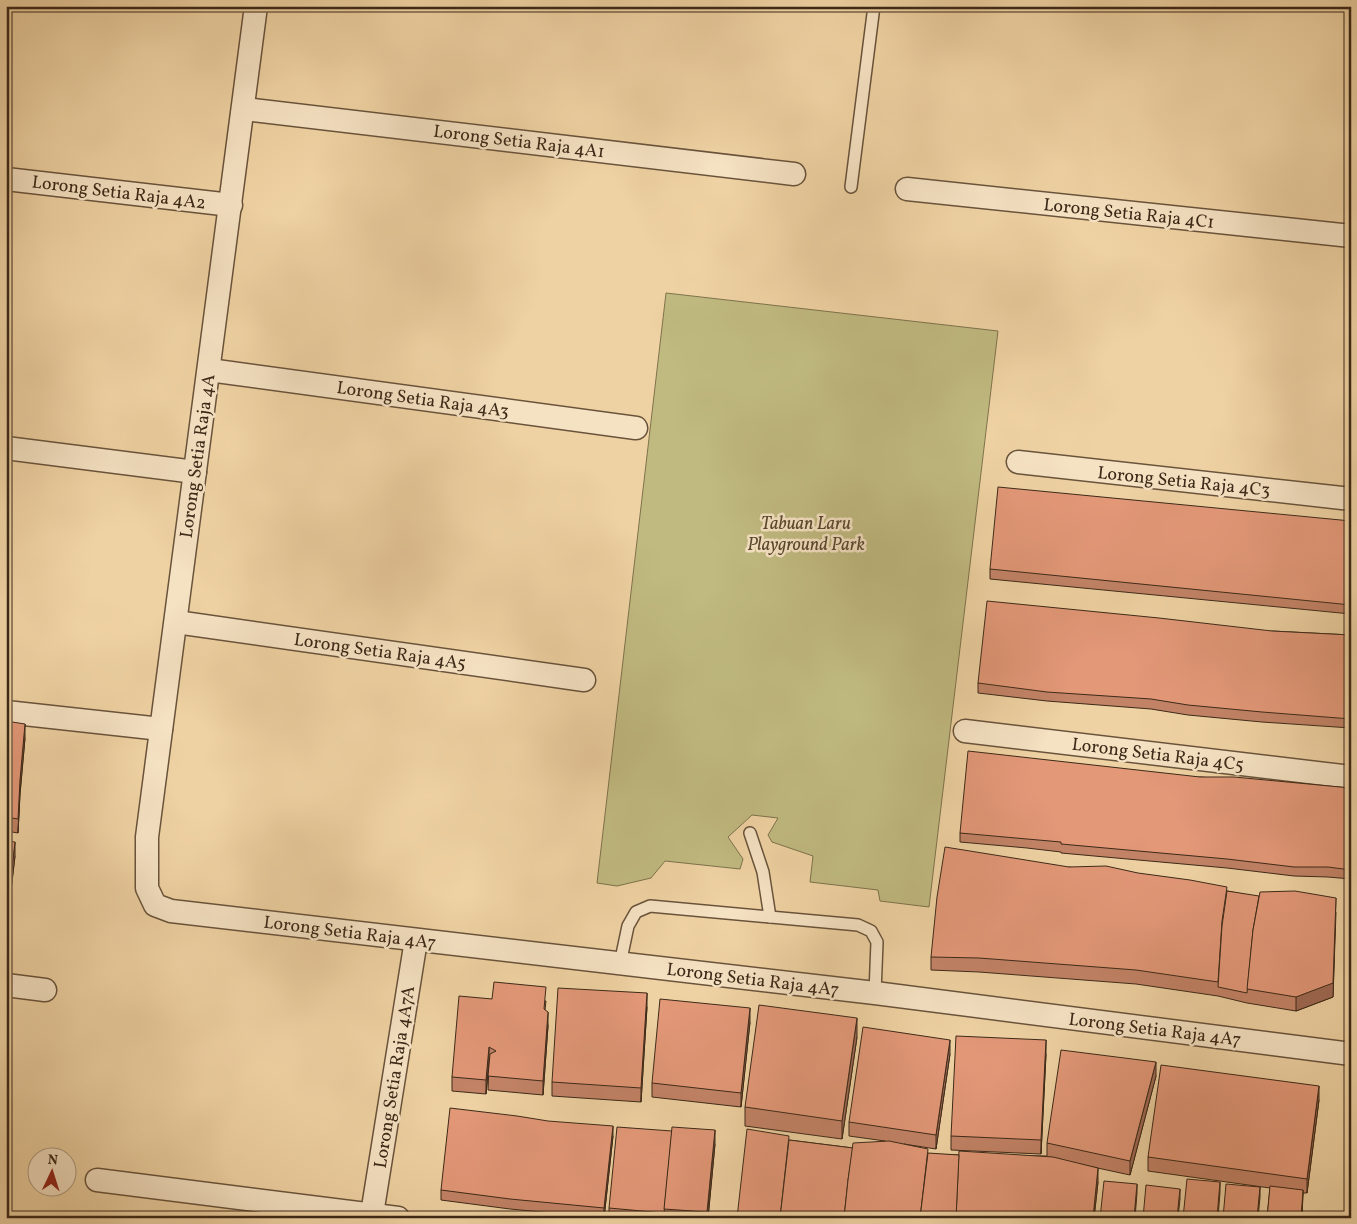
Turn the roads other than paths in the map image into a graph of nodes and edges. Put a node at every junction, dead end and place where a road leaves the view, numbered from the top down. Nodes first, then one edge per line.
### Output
1 (256, 6) edge
2 (874, 6) edge
3 (244, 109) junction
4 (794, 174) dead end
5 (6, 179) edge
6 (851, 187) dead end
7 (907, 189) dead end
8 (231, 205) junction
9 (1351, 236) edge
10 (209, 370) junction
11 (636, 428) dead end
12 (6, 448) edge
13 (1018, 462) dead end
14 (195, 472) junction
15 (1351, 499) edge
16 (176, 622) junction
17 (584, 680) dead end
18 (6, 712) edge
19 (161, 730) junction
20 (965, 731) dead end
21 (1351, 778) edge
22 (750, 833) dead end
23 (155, 905) joint
24 (770, 917) junction
25 (416, 940) junction
26 (620, 964) junction
27 (6, 985) edge
28 (45, 990) dead end
29 (875, 993) junction
30 (1351, 1054) edge
31 (97, 1180) dead end
32 (372, 1214) junction
33 (398, 1218) edge

1 - 3 street, Lorong Setia Raja 4A
2 - 6 lane
3 - 4 street, Lorong Setia Raja 4A1
3 - 8 street, Lorong Setia Raja 4A
5 - 8 street, Lorong Setia Raja 4A2
7 - 9 street, Lorong Setia Raja 4C1
8 - 10 street, Lorong Setia Raja 4A
10 - 11 street, Lorong Setia Raja 4A3
10 - 14 street, Lorong Setia Raja 4A
12 - 14 street
13 - 15 street, Lorong Setia Raja 4C3
14 - 16 street, Lorong Setia Raja 4A
16 - 17 street, Lorong Setia Raja 4A5
16 - 19 street, Lorong Setia Raja 4A
18 - 19 street
19 - 23 street, Lorong Setia Raja 4A
20 - 21 street, Lorong Setia Raja 4C5
22 - 24 lane
23 - 25 street, Lorong Setia Raja 4A7
24 - 26 lane
24 - 29 lane
25 - 26 street, Lorong Setia Raja 4A7
25 - 32 street, Lorong Setia Raja 4A7A
26 - 29 street, Lorong Setia Raja 4A7
27 - 28 street
29 - 30 street, Lorong Setia Raja 4A7
31 - 32 street
32 - 33 street

